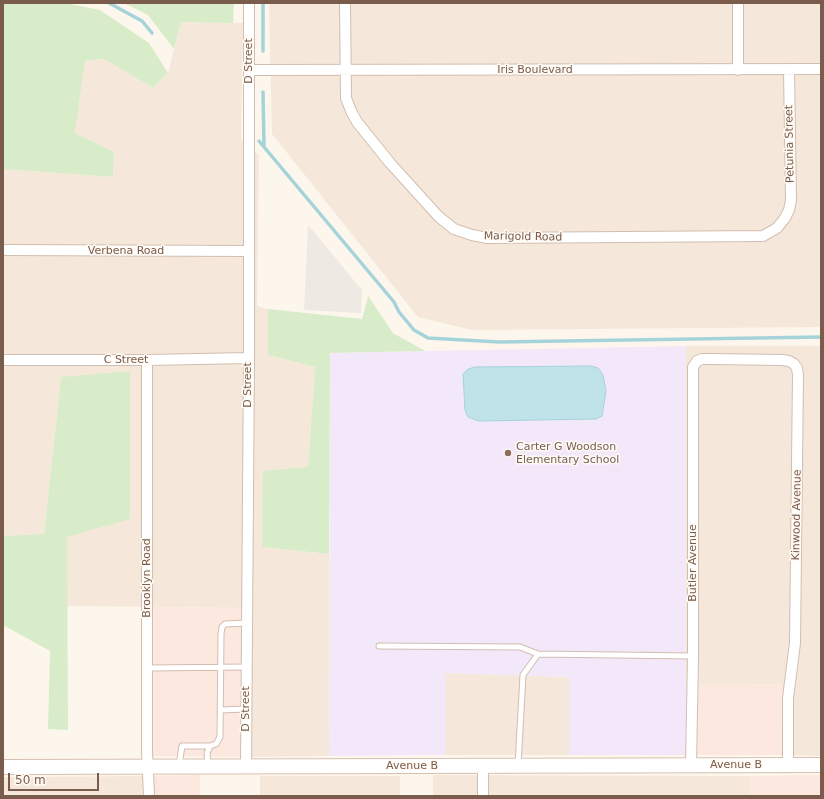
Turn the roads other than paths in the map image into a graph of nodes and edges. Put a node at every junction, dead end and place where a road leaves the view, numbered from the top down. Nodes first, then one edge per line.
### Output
1 (249, 3) edge
2 (345, 3) edge
3 (738, 3) edge
4 (249, 70) junction
5 (345, 70) junction
6 (738, 70) junction
7 (789, 70) junction
8 (821, 70) edge
9 (785, 218) joint
10 (3, 250) edge
11 (249, 250) junction
12 (249, 358) junction
13 (3, 360) edge
14 (147, 360) junction
15 (697, 361) joint
16 (247, 623) junction
17 (379, 646) dead end
18 (538, 654) junction
19 (693, 656) junction
20 (220, 667) junction
21 (247, 667) junction
22 (147, 668) junction
23 (246, 709) junction
24 (220, 710) junction
25 (210, 746) junction
26 (788, 765) junction
27 (821, 765) edge
28 (147, 766) junction
29 (178, 766) junction
30 (208, 766) junction
31 (246, 766) junction
32 (483, 766) junction
33 (518, 766) junction
34 (691, 766) junction
35 (3, 767) edge
36 (149, 796) edge
37 (483, 796) edge

1 - 4 street, D Street
2 - 5 street, Marigold Road
3 - 6 street
4 - 5 street, Iris Boulevard
4 - 11 street, D Street
5 - 6 street, Iris Boulevard
5 - 9 street, Marigold Road
6 - 7 street, Iris Boulevard
7 - 8 street, Iris Boulevard
7 - 9 street, Petunia Street
10 - 11 street, Verbena Road
11 - 12 street, D Street
12 - 14 street, C Street
12 - 16 street, D Street
13 - 14 street, C Street
14 - 22 street, Brooklyn Road
15 - 19 street, Butler Avenue
15 - 26 street, Kinwood Avenue
16 - 20 lane
16 - 21 street, D Street
17 - 18 lane
18 - 19 lane
18 - 33 lane
19 - 34 street, Butler Avenue
20 - 21 lane
20 - 22 lane
20 - 24 lane
21 - 23 street, D Street
22 - 28 street, Brooklyn Road
23 - 24 lane
23 - 31 street, D Street
24 - 25 lane
25 - 29 lane
25 - 30 lane
26 - 27 main road, Avenue B
26 - 34 main road, Avenue B
28 - 29 main road, Avenue B
28 - 35 main road, Avenue B
28 - 36 street, Brooklyn Road
29 - 30 main road, Avenue B
30 - 31 main road, Avenue B
31 - 32 main road, Avenue B
32 - 33 main road, Avenue B
32 - 37 street
33 - 34 main road, Avenue B

